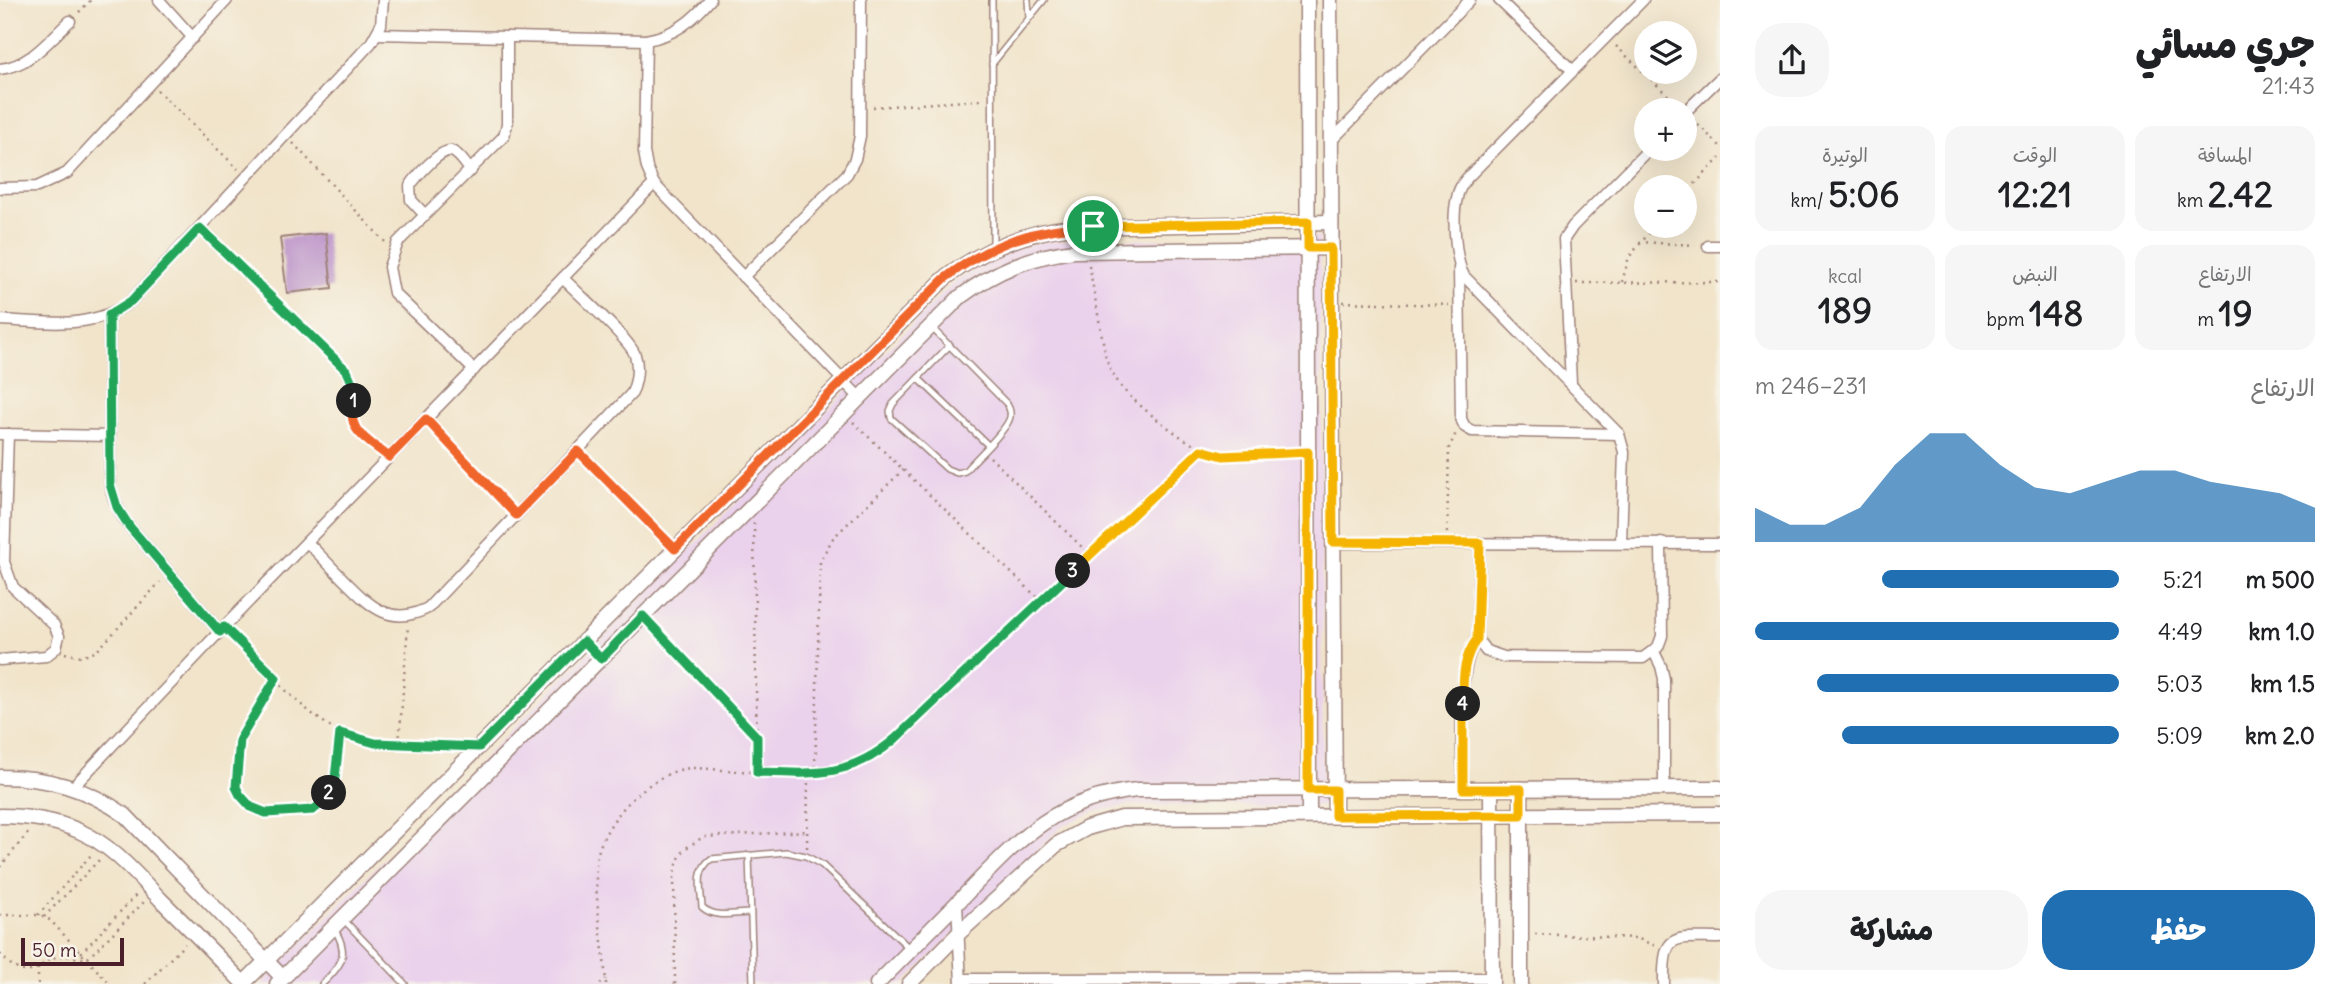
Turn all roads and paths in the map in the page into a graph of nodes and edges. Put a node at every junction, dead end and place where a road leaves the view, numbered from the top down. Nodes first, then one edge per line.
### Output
1 (92, 0) edge
2 (159, 0) edge
3 (227, 0) edge
4 (383, 0) edge
5 (710, 0) edge
6 (861, 0) edge
7 (992, 0) edge
8 (1028, 0) edge
9 (1044, 0) edge
10 (1307, 0) edge
11 (1330, 0) edge
12 (1471, 0) edge
13 (1499, 0) edge
14 (1643, 0) edge
15 (1029, 19) junction
16 (70, 21) joint
17 (377, 34) junction
18 (1606, 36) junction
19 (507, 37) junction
20 (193, 38) junction
21 (646, 40) junction
22 (992, 64) junction
23 (0, 69) edge
24 (1573, 71) junction
25 (1720, 78) edge
26 (150, 83) junction
27 (1670, 98) edge
28 (992, 99) junction
29 (1697, 99) edge
30 (860, 107) junction
31 (1697, 124) edge
32 (286, 136) junction
33 (1331, 141) junction
34 (1720, 146) edge
35 (1720, 158) edge
36 (1637, 161) edge
37 (471, 171) junction
38 (247, 178) junction
39 (1697, 182) edge
40 (654, 184) junction
41 (0, 188) edge
42 (425, 215) junction
43 (1308, 222) junction
44 (1331, 222) junction
45 (200, 228) junction
46 (1643, 238) edge
47 (1639, 242) junction
48 (1708, 246) joint
49 (1720, 246) edge
50 (993, 247) junction
51 (1308, 248) junction
52 (1331, 248) junction
53 (393, 250) junction
54 (1087, 251) junction
55 (1459, 262) junction
56 (743, 277) junction
57 (563, 278) junction
58 (1720, 282) edge
59 (1565, 283) junction
60 (1622, 283) junction
61 (1332, 302) junction
62 (1459, 306) junction
63 (109, 315) junction
64 (0, 320) edge
65 (931, 327) junction
66 (950, 345) junction
67 (474, 370) junction
68 (918, 378) junction
69 (843, 381) junction
70 (1571, 383) junction
71 (860, 398) junction
72 (845, 414) junction
73 (426, 419) junction
74 (1465, 427) junction
75 (4, 434) edge
76 (1619, 434) junction
77 (110, 436) junction
78 (985, 448) junction
79 (1201, 450) junction
80 (578, 451) junction
81 (1308, 452) junction
82 (389, 457) junction
83 (903, 470) junction
84 (754, 505) junction
85 (516, 515) junction
86 (307, 542) junction
87 (1333, 542) junction
88 (1447, 543) junction
89 (1480, 543) junction
90 (1621, 543) junction
91 (1661, 543) junction
92 (1720, 544) edge
93 (675, 549) junction
94 (1090, 555) junction
95 (169, 573) junction
96 (1041, 601) junction
97 (408, 615) junction
98 (643, 616) junction
99 (222, 629) junction
100 (1477, 639) junction
101 (584, 641) junction
102 (56, 648) junction
103 (1654, 652) junction
104 (601, 659) junction
105 (0, 660) edge
106 (276, 678) junction
107 (711, 688) joint
108 (340, 733) junction
109 (757, 737) junction
110 (399, 743) junction
111 (479, 747) junction
112 (757, 772) junction
113 (808, 774) junction
114 (815, 774) junction
115 (0, 777) edge
116 (73, 787) junction
117 (1720, 788) edge
118 (1463, 789) junction
119 (1491, 789) junction
120 (1521, 789) junction
121 (1664, 789) junction
122 (1308, 790) junction
123 (1335, 790) junction
124 (1720, 814) edge
125 (1521, 815) junction
126 (0, 816) edge
127 (1308, 816) junction
128 (1335, 816) junction
129 (1491, 816) junction
130 (39, 819) junction
131 (105, 846) junction
132 (749, 855) junction
133 (806, 856) junction
134 (0, 867) edge
135 (149, 888) junction
136 (957, 903) junction
137 (750, 913) junction
138 (0, 915) edge
139 (37, 915) junction
140 (44, 917) junction
141 (338, 923) junction
142 (959, 933) junction
143 (1521, 933) junction
144 (195, 934) junction
145 (1720, 937) edge
146 (911, 950) junction
147 (1665, 951) junction
148 (81, 953) junction
149 (0, 954) edge
150 (87, 959) junction
151 (266, 961) junction
152 (38, 968) junction
153 (606, 979) junction
154 (280, 981) edge
155 (1492, 981) edge
156 (961, 982) edge
157 (38, 984) edge
158 (110, 984) edge
159 (145, 984) edge
160 (243, 984) edge
161 (322, 984) edge
162 (405, 984) edge
163 (600, 984) edge
164 (606, 984) edge
165 (753, 984) edge
166 (877, 984) edge
167 (909, 984) edge
168 (1521, 984) edge
169 (1664, 984) edge

1 - 16 path
2 - 20 street
3 - 20 street
4 - 17 street
5 - 21 street
6 - 30 street
7 - 22 lane
8 - 15 lane
9 - 15 lane
10 - 43 street
11 - 33 street
12 - 33 street
13 - 24 street
14 - 18 street
15 - 22 lane
16 - 23 street
17 - 19 street
17 - 32 street
18 - 24 street
18 - 27 path
19 - 21 street
19 - 37 street
20 - 26 street
21 - 40 street
22 - 28 lane
24 - 55 street
25 - 29 street
26 - 38 path
26 - 41 street
28 - 30 path
28 - 50 lane
30 - 56 street
31 - 34 path
32 - 38 street
32 - 53 path
33 - 44 street
35 - 39 path
36 - 59 street
37 - 42 street
37 - 42 street
38 - 45 street
40 - 56 street
40 - 57 street
42 - 53 street
43 - 44 street
43 - 50 street
43 - 51 street
44 - 52 street
45 - 63 street
45 - 82 path
46 - 47 path
47 - 48 path
47 - 60 path
48 - 49 street
50 - 69 street
51 - 52 street
51 - 54 street
51 - 81 street
52 - 61 street
53 - 67 street
54 - 65 street
54 - 79 path
55 - 62 street
55 - 70 street
56 - 69 street
57 - 67 street
57 - 80 street
58 - 60 path
59 - 60 path
59 - 70 street
61 - 62 path
61 - 87 street
62 - 74 street
63 - 64 street
63 - 77 street
65 - 66 lane
65 - 71 street
66 - 68 lane
66 - 78 lane
67 - 73 street
68 - 78 lane
68 - 78 lane
69 - 71 street
69 - 93 street
70 - 76 street
71 - 72 street
72 - 83 path
72 - 84 street
73 - 82 street
73 - 85 path
74 - 76 street
74 - 88 path
75 - 77 street
75 - 102 street
76 - 90 street
77 - 95 street
78 - 94 path
79 - 81 path
79 - 94 path
80 - 85 street
80 - 93 path
81 - 122 street
82 - 86 street
83 - 96 path
83 - 114 path
84 - 98 street
84 - 109 path
85 - 97 street
86 - 97 street
86 - 99 street
87 - 88 street
87 - 123 street
88 - 89 street
89 - 90 street
89 - 100 street
90 - 91 street
91 - 92 street
91 - 103 street
93 - 101 street
94 - 96 path
95 - 99 street
95 - 102 path
96 - 114 path
97 - 110 path
98 - 104 street
98 - 107 lane
99 - 106 path
99 - 116 street
100 - 103 street
100 - 118 street
101 - 104 street
101 - 111 street
102 - 105 street
103 - 121 street
104 - 141 street
106 - 108 path
106 - 108 path
107 - 109 path
108 - 110 path
109 - 112 path
110 - 111 path
111 - 151 street
112 - 113 path
112 - 153 path
113 - 114 path
113 - 133 path
115 - 116 street
116 - 151 street
117 - 121 street
118 - 119 street
118 - 123 street
119 - 120 street
119 - 129 street
120 - 121 street
120 - 125 street
122 - 123 street
122 - 127 street
122 - 136 street
123 - 128 street
124 - 125 street
125 - 129 street
125 - 143 street
126 - 130 street
127 - 128 street
127 - 142 street
128 - 129 street
129 - 155 street
130 - 131 street
130 - 134 path
131 - 135 street
131 - 139 path
131 - 140 path
132 - 133 lane
132 - 137 lane
132 - 137 lane
133 - 146 lane
135 - 144 street
135 - 148 path
135 - 150 path
136 - 142 street
136 - 146 street
137 - 165 lane
138 - 139 path
139 - 140 path
140 - 148 path
141 - 154 street
141 - 161 lane
141 - 162 lane
142 - 156 street
142 - 167 street
143 - 147 path
143 - 168 street
144 - 159 path
144 - 160 street
145 - 147 street
146 - 166 street
147 - 169 street
148 - 150 path
149 - 152 path
150 - 152 path
150 - 158 path
151 - 154 street
151 - 160 street
152 - 157 path
153 - 163 path
153 - 164 path
155 - 156 street

